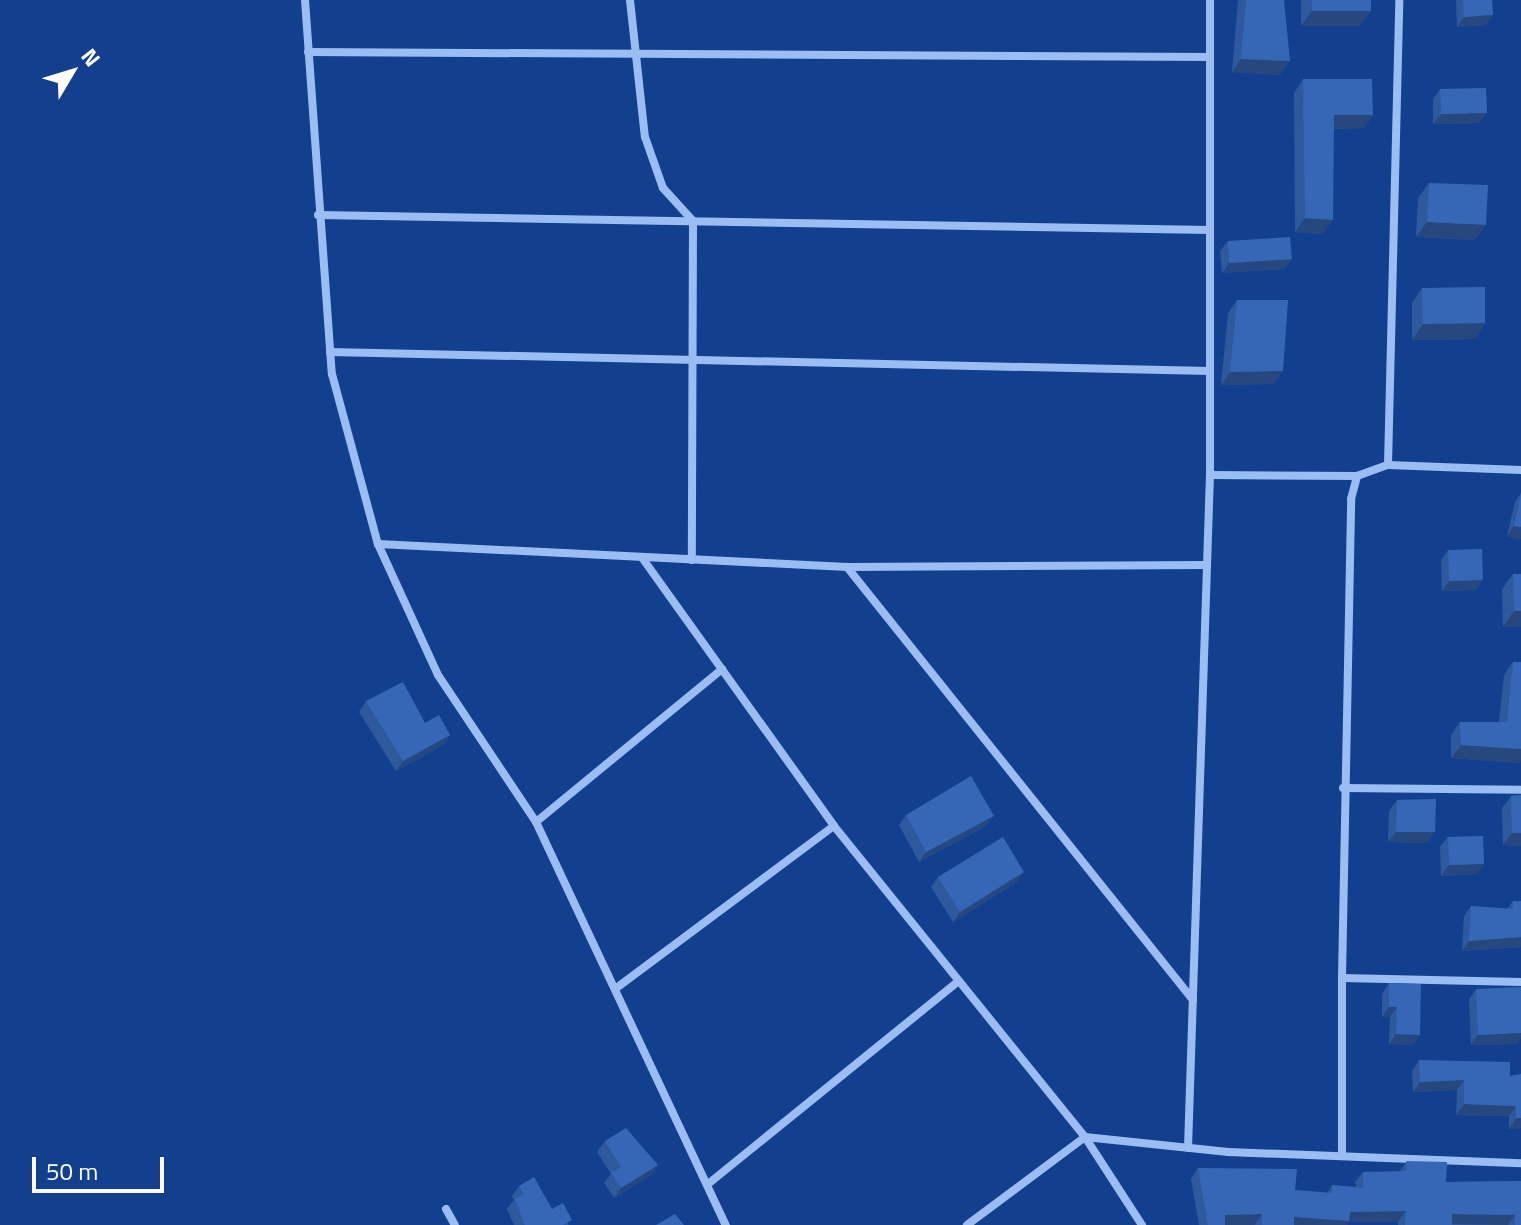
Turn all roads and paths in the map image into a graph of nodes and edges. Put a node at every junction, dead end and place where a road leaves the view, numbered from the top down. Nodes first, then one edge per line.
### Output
1 (305, 0) edge
2 (630, 0) edge
3 (1210, 0) edge
4 (1399, 0) edge
5 (308, 52) junction
6 (634, 53) junction
7 (1210, 57) junction
8 (318, 215) junction
9 (693, 221) junction
10 (1210, 230) junction
11 (330, 352) junction
12 (695, 360) junction
13 (1210, 371) junction
14 (1388, 465) junction
15 (1521, 470) edge
16 (1210, 475) junction
17 (1357, 476) junction
18 (378, 544) junction
19 (643, 559) junction
20 (692, 560) junction
21 (1207, 565) junction
22 (847, 567) junction
23 (722, 669) junction
24 (1343, 788) junction
25 (1521, 790) edge
26 (536, 822) junction
27 (834, 826) junction
28 (1342, 978) junction
29 (1521, 982) edge
30 (955, 984) junction
31 (615, 989) junction
32 (1193, 1000) junction
33 (1085, 1137) junction
34 (1188, 1148) junction
35 (1342, 1156) junction
36 (1521, 1163) edge
37 (708, 1184) junction
38 (446, 1209) dead end
39 (455, 1225) edge
40 (726, 1225) edge
41 (967, 1225) edge
42 (1142, 1225) edge

1 - 5 street
2 - 6 street
3 - 7 street
4 - 14 street
5 - 6 street
5 - 8 street
6 - 7 street
6 - 9 street
7 - 10 street
8 - 9 street
8 - 11 street
9 - 10 street
9 - 12 street
10 - 13 street
11 - 12 street
11 - 18 street
12 - 13 street
12 - 20 street
13 - 16 street
14 - 15 street
14 - 17 street
16 - 17 street
16 - 21 street
17 - 24 street
18 - 19 street
18 - 26 street
19 - 20 street
19 - 23 street
20 - 22 street
21 - 22 street
21 - 32 street
22 - 32 street
23 - 26 street
23 - 27 street
24 - 25 street
24 - 28 street
26 - 31 street
27 - 30 street
27 - 31 street
28 - 29 street
28 - 35 street
30 - 33 street
30 - 37 street
31 - 37 street
32 - 34 street
33 - 34 street
33 - 41 street
33 - 42 street
34 - 35 street
35 - 36 street
37 - 40 street
38 - 39 street

